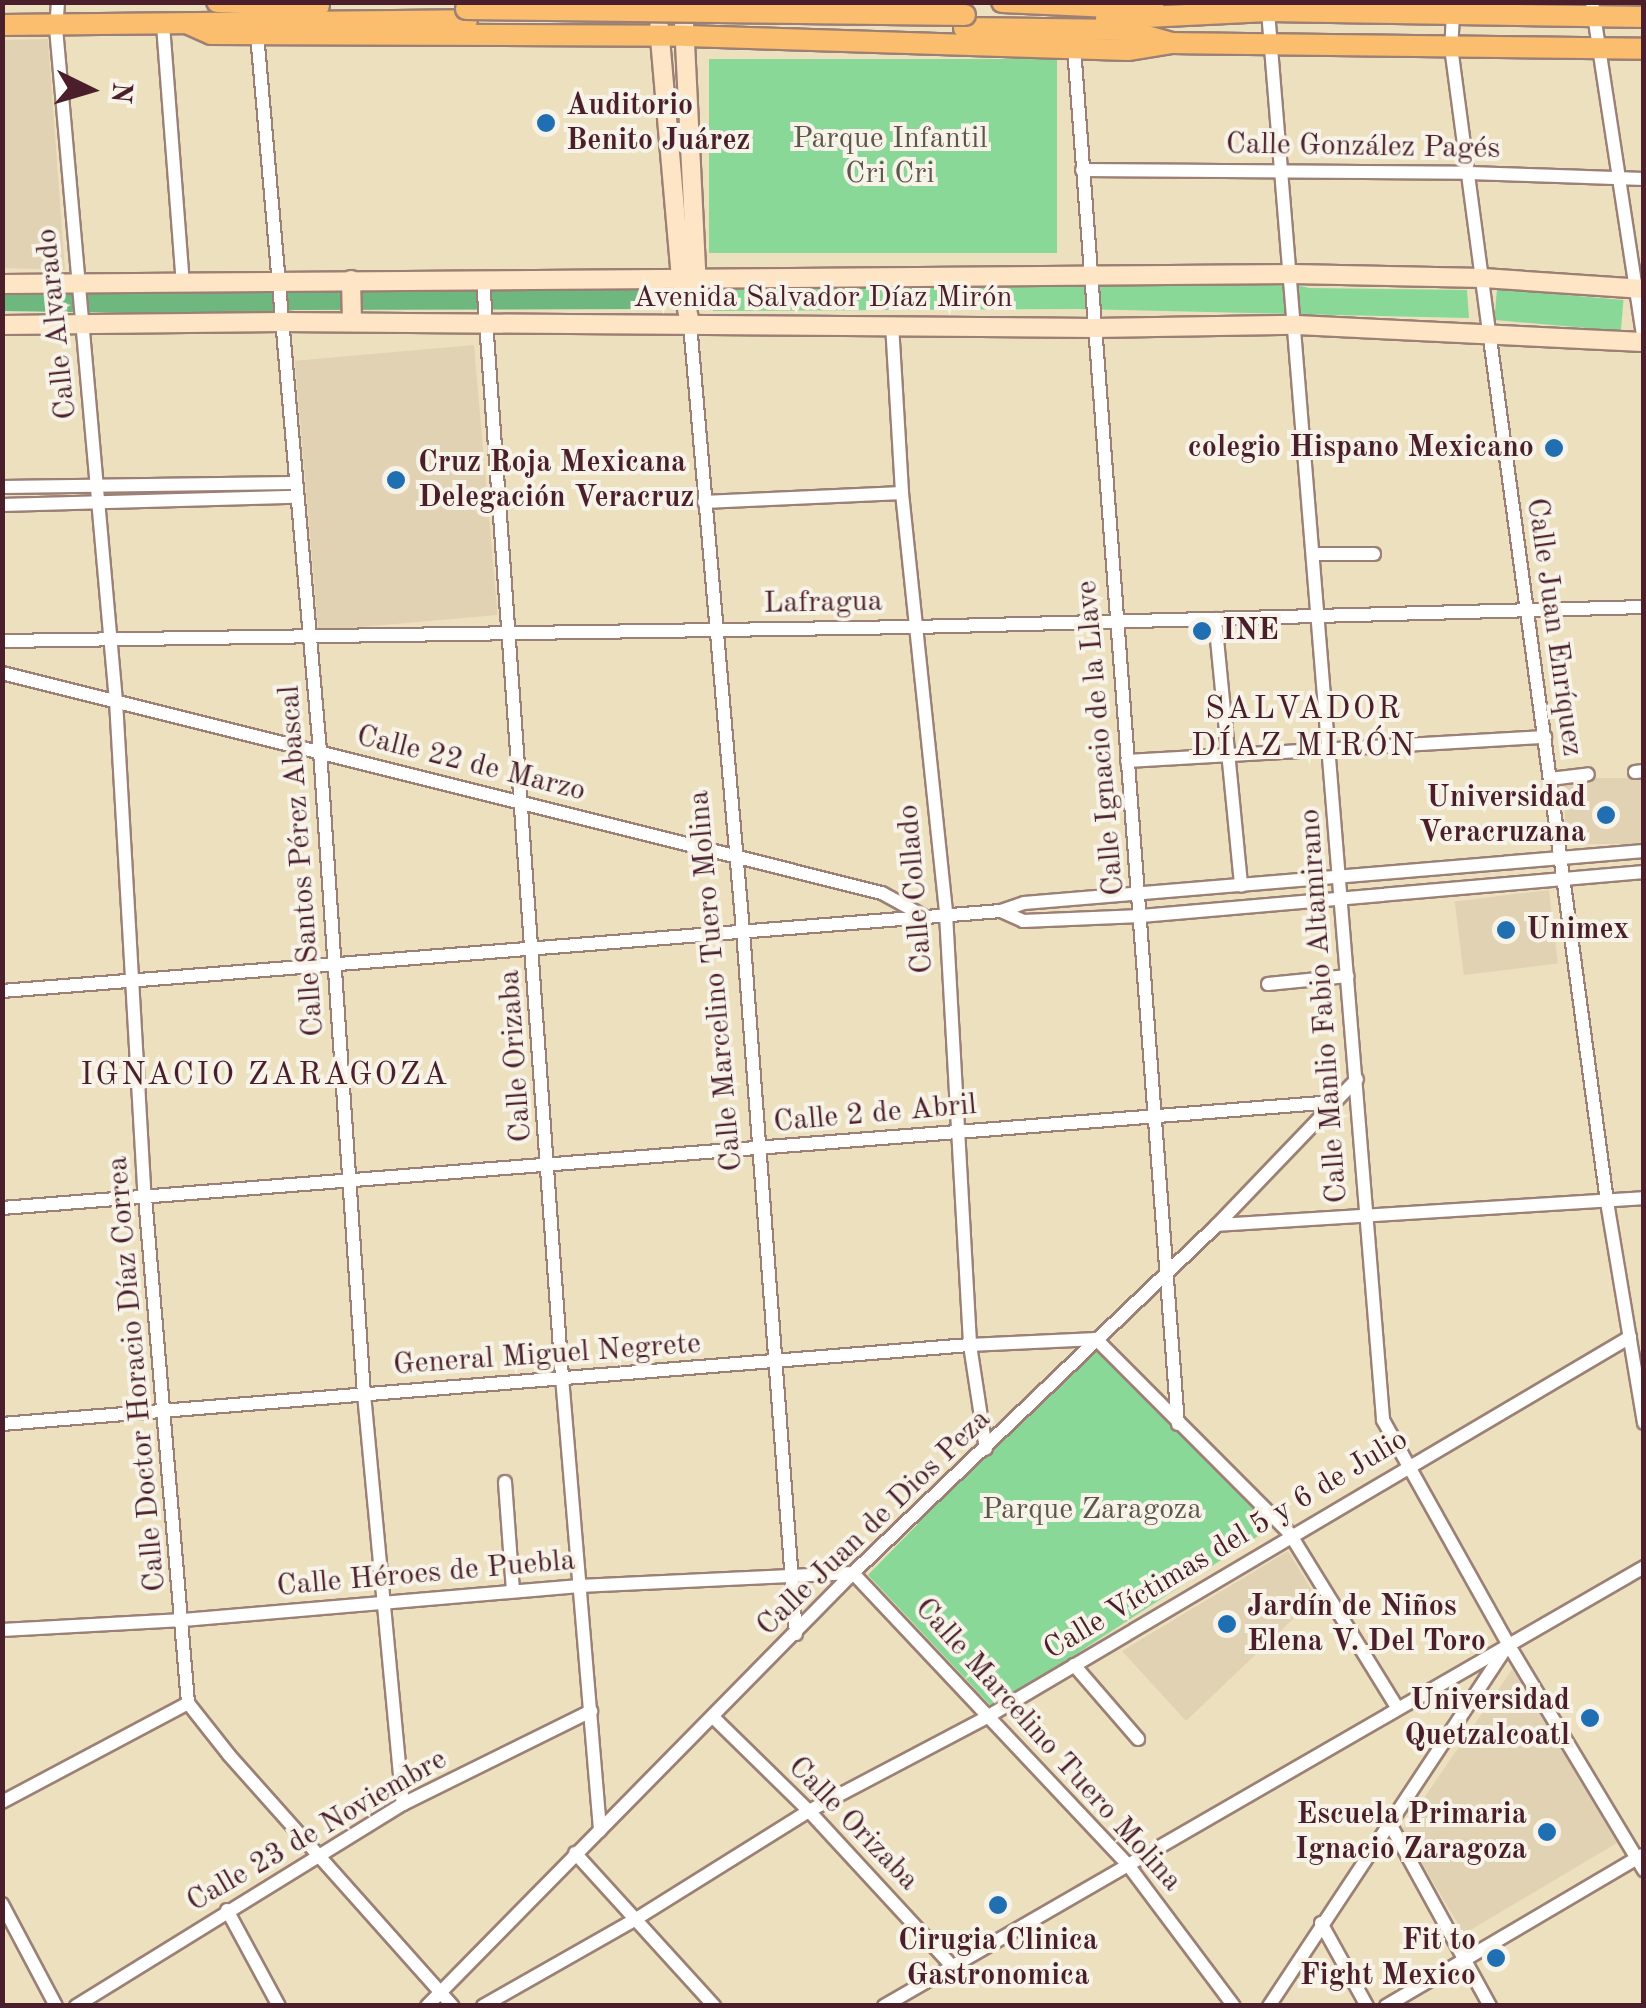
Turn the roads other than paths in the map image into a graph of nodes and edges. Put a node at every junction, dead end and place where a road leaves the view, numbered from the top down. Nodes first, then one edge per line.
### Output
1 (58, 2) edge
2 (217, 2) edge
3 (599, 2) edge
4 (655, 2) edge
5 (683, 2) edge
6 (742, 2) edge
7 (1002, 2) edge
8 (1112, 3) edge
9 (1348, 8) edge
10 (1593, 10) edge
11 (1170, 12) junction
12 (1268, 12) junction
13 (1453, 14) junction
14 (467, 15) junction
15 (1644, 18) edge
16 (964, 21) junction
17 (189, 24) junction
18 (163, 25) junction
19 (2, 26) edge
20 (56, 28) junction
21 (257, 34) junction
22 (591, 36) junction
23 (660, 36) junction
24 (686, 36) junction
25 (748, 38) junction
26 (1268, 42) junction
27 (1172, 43) junction
28 (1452, 46) junction
29 (1074, 48) junction
30 (1599, 48) junction
31 (1644, 49) edge
32 (1082, 170) junction
33 (1284, 170) junction
34 (1468, 173) junction
35 (1618, 178) junction
36 (1644, 179) edge
37 (1293, 274) junction
38 (1090, 278) junction
39 (1482, 278) junction
40 (690, 279) junction
41 (278, 280) junction
42 (351, 280) junction
43 (483, 280) junction
44 (77, 283) junction
45 (182, 283) junction
46 (2, 284) edge
47 (1640, 289) edge
48 (281, 322) junction
49 (352, 322) junction
50 (486, 323) junction
51 (690, 324) junction
52 (892, 324) junction
53 (1296, 325) junction
54 (2, 326) edge
55 (82, 326) junction
56 (1094, 328) junction
57 (1489, 331) junction
58 (1644, 343) edge
59 (2, 487) edge
60 (98, 488) junction
61 (295, 490) junction
62 (902, 494) junction
63 (704, 502) junction
64 (2, 505) edge
65 (100, 506) junction
66 (1314, 554) junction
67 (1374, 554) dead end
68 (1644, 607) edge
69 (1527, 612) junction
70 (1319, 618) junction
71 (1215, 619) junction
72 (1116, 622) junction
73 (915, 627) junction
74 (713, 630) junction
75 (508, 632) junction
76 (308, 636) junction
77 (111, 640) junction
78 (2, 642) edge
79 (2, 673) edge
80 (116, 701) junction
81 (1544, 737) junction
82 (1330, 746) junction
83 (320, 751) junction
84 (1228, 754) junction
85 (1128, 761) junction
86 (1588, 774) dead end
87 (1550, 779) junction
88 (523, 804) junction
89 (1644, 851) edge
90 (734, 855) junction
91 (1560, 857) junction
92 (1644, 872) edge
93 (1563, 878) junction
94 (1340, 880) junction
95 (1240, 886) junction
96 (1139, 894) junction
97 (1342, 900) junction
98 (1001, 911) junction
99 (946, 914) junction
100 (922, 915) junction
101 (1141, 916) junction
102 (743, 932) junction
103 (533, 946) junction
104 (336, 963) junction
105 (1348, 976) junction
106 (131, 982) junction
107 (1268, 984) dead end
108 (2, 991) edge
109 (1357, 1078) junction
110 (1332, 1102) junction
111 (1158, 1116) junction
112 (960, 1131) junction
113 (758, 1150) junction
114 (549, 1166) junction
115 (350, 1181) junction
116 (145, 1197) junction
117 (1644, 1198) edge
118 (1608, 1202) junction
119 (2, 1208) edge
120 (1365, 1214) junction
121 (1217, 1225) junction
122 (1168, 1271) junction
123 (1630, 1337) junction
124 (1096, 1339) junction
125 (970, 1345) junction
126 (774, 1363) junction
127 (562, 1377) junction
128 (364, 1394) junction
129 (164, 1410) junction
130 (1644, 1423) edge
131 (2, 1424) edge
132 (1178, 1424) junction
133 (986, 1448) junction
134 (1408, 1464) junction
135 (505, 1482) dead end
136 (1290, 1534) junction
137 (1644, 1567) edge
138 (854, 1573) junction
139 (792, 1574) junction
140 (580, 1586) junction
141 (513, 1591) junction
142 (384, 1601) junction
143 (183, 1620) junction
144 (2, 1630) edge
145 (796, 1634) junction
146 (1508, 1644) junction
147 (1074, 1665) junction
148 (188, 1703) junction
149 (1396, 1707) junction
150 (591, 1711) junction
151 (714, 1718) junction
152 (987, 1718) junction
153 (1138, 1739) dead end
154 (2, 1802) edge
155 (403, 1804) junction
156 (809, 1811) junction
157 (1390, 1824) junction
158 (600, 1830) junction
159 (316, 1854) junction
160 (575, 1854) junction
161 (1641, 1861) edge
162 (1128, 1865) junction
163 (2, 1904) edge
164 (226, 1910) junction
165 (636, 1919) junction
166 (1321, 1923) junction
167 (1462, 1957) junction
168 (954, 1967) junction
169 (440, 1992) junction
170 (56, 2006) edge
171 (76, 2006) edge
172 (279, 2006) edge
173 (427, 2006) edge
174 (453, 2006) edge
175 (484, 2006) edge
176 (714, 2006) edge
177 (884, 2006) edge
178 (1234, 2006) edge
179 (1269, 2006) edge
180 (1367, 2006) edge
181 (1386, 2006) edge
182 (1490, 2006) edge

1 - 20 street, Calle Alvarado
2 - 14 main road
3 - 22 main road
4 - 23 main road, Calle Marcelino Tuero Molina
5 - 24 main road, Calle Marcelino Tuero Molina
6 - 25 main road
7 - 8 main road
8 - 11 main road
9 - 12 main road
9 - 13 main road
10 - 13 main road
10 - 15 main road
10 - 30 street
11 - 12 main road
11 - 16 main road
12 - 26 street, Calle Manlio Fabio Altamirano
13 - 28 street, Calle Juan Enríquez
14 - 16 main road
14 - 17 main road
16 - 27 main road
17 - 18 main road
17 - 21 main road
18 - 20 main road
18 - 45 street
19 - 20 main road
20 - 44 street, Calle Alvarado
21 - 22 main road
21 - 41 street, Calle Santos Pérez Abascal
22 - 23 main road
23 - 24 main road
23 - 40 main road, Calle Marcelino Tuero Molina
24 - 25 main road
24 - 40 main road, Calle Marcelino Tuero Molina
25 - 29 main road
26 - 27 main road
26 - 28 main road
26 - 33 street, Calle Manlio Fabio Altamirano
27 - 29 main road
28 - 30 main road
28 - 34 street, Calle Juan Enríquez
29 - 32 street, Calle Ignacio de la Llave
30 - 31 main road
30 - 35 street
32 - 33 street, Calle González Pagés
32 - 38 street, Calle Ignacio de la Llave
33 - 34 street, Calle González Pagés
33 - 37 street, Calle Manlio Fabio Altamirano
34 - 35 street, Calle González Pagés
34 - 39 street, Calle Juan Enríquez
35 - 36 street, Calle González Pagés
35 - 47 street
37 - 38 main road, Avenida Salvador Díaz Mirón
37 - 39 main road, Avenida Salvador Díaz Mirón
37 - 53 street, Calle Manlio Fabio Altamirano
38 - 40 main road, Avenida Salvador Díaz Mirón
38 - 56 street, Calle Ignacio de la Llave
39 - 47 main road, Avenida Salvador Díaz Mirón
39 - 57 street, Calle Juan Enríquez
40 - 43 main road, Avenida Salvador Díaz Mirón
40 - 51 main road, Calle Marcelino Tuero Molina
41 - 42 main road, Avenida Salvador Díaz Mirón
41 - 45 main road, Avenida Salvador Díaz Mirón
41 - 48 street, Calle Santos Pérez Abascal
42 - 43 main road, Avenida Salvador Díaz Mirón
42 - 49 main road
43 - 50 street, Calle Orizaba
44 - 45 main road, Avenida Salvador Díaz Mirón
44 - 46 main road, Avenida Salvador Díaz Mirón
44 - 55 street, Calle Alvarado
47 - 58 street
48 - 49 main road, Avenida Salvador Díaz Mirón
48 - 55 main road, Avenida Salvador Díaz Mirón
48 - 61 street, Calle Santos Pérez Abascal
49 - 50 main road, Avenida Salvador Díaz Mirón
50 - 51 main road, Avenida Salvador Díaz Mirón
50 - 75 street, Calle Orizaba
51 - 52 main road, Avenida Salvador Díaz Mirón
51 - 63 street, Calle Marcelino Tuero Molina
52 - 56 main road, Avenida Salvador Díaz Mirón
52 - 62 street, Calle Collado
53 - 56 main road, Avenida Salvador Díaz Mirón
53 - 57 main road, Avenida Salvador Díaz Mirón
53 - 66 street, Calle Manlio Fabio Altamirano
54 - 55 main road, Avenida Salvador Díaz Mirón
55 - 60 street, Calle Alvarado
56 - 72 street, Calle Ignacio de la Llave
57 - 58 main road, Avenida Salvador Díaz Mirón
57 - 69 street, Calle Juan Enríquez
59 - 60 street
60 - 61 street
60 - 65 street, Calle Alvarado
61 - 65 street
61 - 76 street, Calle Santos Pérez Abascal
62 - 63 street
62 - 73 street, Calle Collado
63 - 74 street, Calle Marcelino Tuero Molina
64 - 65 street
65 - 77 street, Calle Alvarado
66 - 67 street
66 - 70 street, Calle Manlio Fabio Altamirano
68 - 69 street, Lafragua
69 - 70 street, Lafragua
69 - 81 street, Calle Juan Enríquez
70 - 71 street, Lafragua
70 - 82 street, Calle Manlio Fabio Altamirano
71 - 72 street, Lafragua
71 - 84 street
72 - 73 street, Lafragua
72 - 85 street, Calle Ignacio de la Llave
73 - 74 street, Lafragua
73 - 99 street, Calle Collado
74 - 75 street, Lafragua
74 - 90 street, Calle Marcelino Tuero Molina
75 - 76 street, Lafragua
75 - 88 street, Calle Orizaba
76 - 77 street, Lafragua
76 - 83 street, Calle Santos Pérez Abascal
77 - 78 street, Lafragua
77 - 80 street, Calle Doctor Horacio Díaz Correa
79 - 80 street, Calle 22 de Marzo
80 - 83 street, Calle 22 de Marzo
80 - 106 street, Calle Doctor Horacio Díaz Correa
81 - 82 street
81 - 87 street, Calle Juan Enríquez
82 - 84 street
82 - 94 street, Calle Manlio Fabio Altamirano
83 - 88 street, Calle 22 de Marzo
83 - 104 street, Calle Santos Pérez Abascal
84 - 85 street
84 - 95 street
85 - 96 street, Calle Ignacio de la Llave
86 - 87 street
87 - 91 street, Calle Juan Enríquez
88 - 90 street, Calle 22 de Marzo
88 - 103 street, Calle Orizaba
89 - 91 street
90 - 100 street, Calle 22 de Marzo
90 - 102 street, Calle Marcelino Tuero Molina
91 - 93 street, Calle Juan Enríquez
91 - 94 street
92 - 93 street
93 - 97 street
93 - 118 street, Calle Juan Enríquez
94 - 95 street
94 - 97 street, Calle Manlio Fabio Altamirano
95 - 96 street
96 - 98 street
96 - 101 street, Calle Ignacio de la Llave
97 - 101 street
97 - 105 street, Calle Manlio Fabio Altamirano
98 - 99 street
98 - 101 street
99 - 100 street
99 - 112 street, Calle Collado
100 - 102 street
101 - 111 street, Calle Ignacio de la Llave
102 - 103 street
102 - 113 street, Calle Marcelino Tuero Molina
103 - 104 street
103 - 114 street, Calle Orizaba
104 - 106 street
104 - 115 street, Calle Santos Pérez Abascal
105 - 107 street
105 - 109 street, Calle Manlio Fabio Altamirano
106 - 108 street
106 - 116 street, Calle Doctor Horacio Díaz Correa
109 - 110 street, Calle Juan de Dios Peza
109 - 120 street, Calle Manlio Fabio Altamirano
110 - 111 street, Calle 2 de Abril
110 - 121 street, Calle Juan de Dios Peza
111 - 112 street, Calle 2 de Abril
111 - 122 street, Calle Ignacio de la Llave
112 - 113 street, Calle 2 de Abril
112 - 125 street, Calle Collado
113 - 114 street, Calle 2 de Abril
113 - 126 street, Calle Marcelino Tuero Molina
114 - 115 street, Calle 2 de Abril
114 - 127 street, Calle Orizaba
115 - 116 street, Calle 2 de Abril
115 - 128 street, Calle Santos Pérez Abascal
116 - 119 street, Calle 2 de Abril
116 - 129 street, Calle Doctor Horacio Díaz Correa
117 - 118 street
118 - 120 street
118 - 123 street, Calle Juan Enríquez
120 - 121 street
120 - 134 street, Calle Manlio Fabio Altamirano
121 - 122 street, Calle Juan de Dios Peza
122 - 124 street, Calle Juan de Dios Peza
122 - 132 street, Calle Ignacio de la Llave
123 - 130 street, Calle Juan Enríquez
123 - 134 street, Calle Víctimas del 5 y 6 de Julio
124 - 125 street, General Miguel Negrete
124 - 132 street
124 - 133 street, Calle Juan de Dios Peza
125 - 126 street, General Miguel Negrete
125 - 133 street, Calle Collado
126 - 127 street, General Miguel Negrete
126 - 139 street, Calle Marcelino Tuero Molina
127 - 128 street, General Miguel Negrete
127 - 140 street, Calle Orizaba
128 - 129 street, General Miguel Negrete
128 - 142 street, Calle Santos Pérez Abascal
129 - 131 street, General Miguel Negrete
129 - 143 street, Calle Doctor Horacio Díaz Correa
132 - 136 street
133 - 138 street, Calle Juan de Dios Peza
134 - 136 street, Calle Víctimas del 5 y 6 de Julio
134 - 146 street, Calle Manlio Fabio Altamirano
135 - 141 street
136 - 147 street, Calle Víctimas del 5 y 6 de Julio
136 - 149 street
137 - 146 street
138 - 139 street, Calle Héroes de Puebla
138 - 145 street, Calle Juan de Dios Peza
138 - 152 street, Calle Marcelino Tuero Molina
139 - 140 street, Calle Héroes de Puebla
139 - 145 street, Calle Marcelino Tuero Molina
140 - 141 street, Calle Héroes de Puebla
140 - 150 street, Calle Orizaba
141 - 142 street, Calle Héroes de Puebla
142 - 143 street, Calle Héroes de Puebla
142 - 155 street, Calle Santos Pérez Abascal
143 - 144 street, Calle Héroes de Puebla
143 - 148 street, Calle Doctor Horacio Díaz Correa
145 - 151 street, Calle Juan de Dios Peza
146 - 149 street
146 - 157 street
146 - 161 street, Calle Manlio Fabio Altamirano
147 - 152 street, Calle Víctimas del 5 y 6 de Julio
147 - 153 street
148 - 154 street
148 - 159 street
149 - 162 street
150 - 155 street, Calle 23 de Noviembre
150 - 158 street, Calle Orizaba
151 - 156 street, Calle Orizaba
151 - 158 street, Calle Juan de Dios Peza
152 - 156 street, Calle Víctimas del 5 y 6 de Julio
152 - 162 street, Calle Marcelino Tuero Molina
155 - 159 street, Calle 23 de Noviembre
156 - 165 street, Calle Víctimas del 5 y 6 de Julio
156 - 168 street, Calle Orizaba
157 - 166 street
157 - 167 street
158 - 160 street, Calle Juan de Dios Peza
159 - 164 street, Calle 23 de Noviembre
159 - 169 street
160 - 165 street
160 - 169 street, Calle Juan de Dios Peza
161 - 167 street
162 - 168 street
162 - 178 street, Calle Marcelino Tuero Molina
163 - 170 street
164 - 171 street, Calle 23 de Noviembre
164 - 172 street
165 - 175 street, Calle Víctimas del 5 y 6 de Julio
165 - 176 street
166 - 179 street
166 - 180 street
167 - 181 street
167 - 182 street
168 - 177 street
169 - 173 street, Calle Juan de Dios Peza
169 - 174 street

